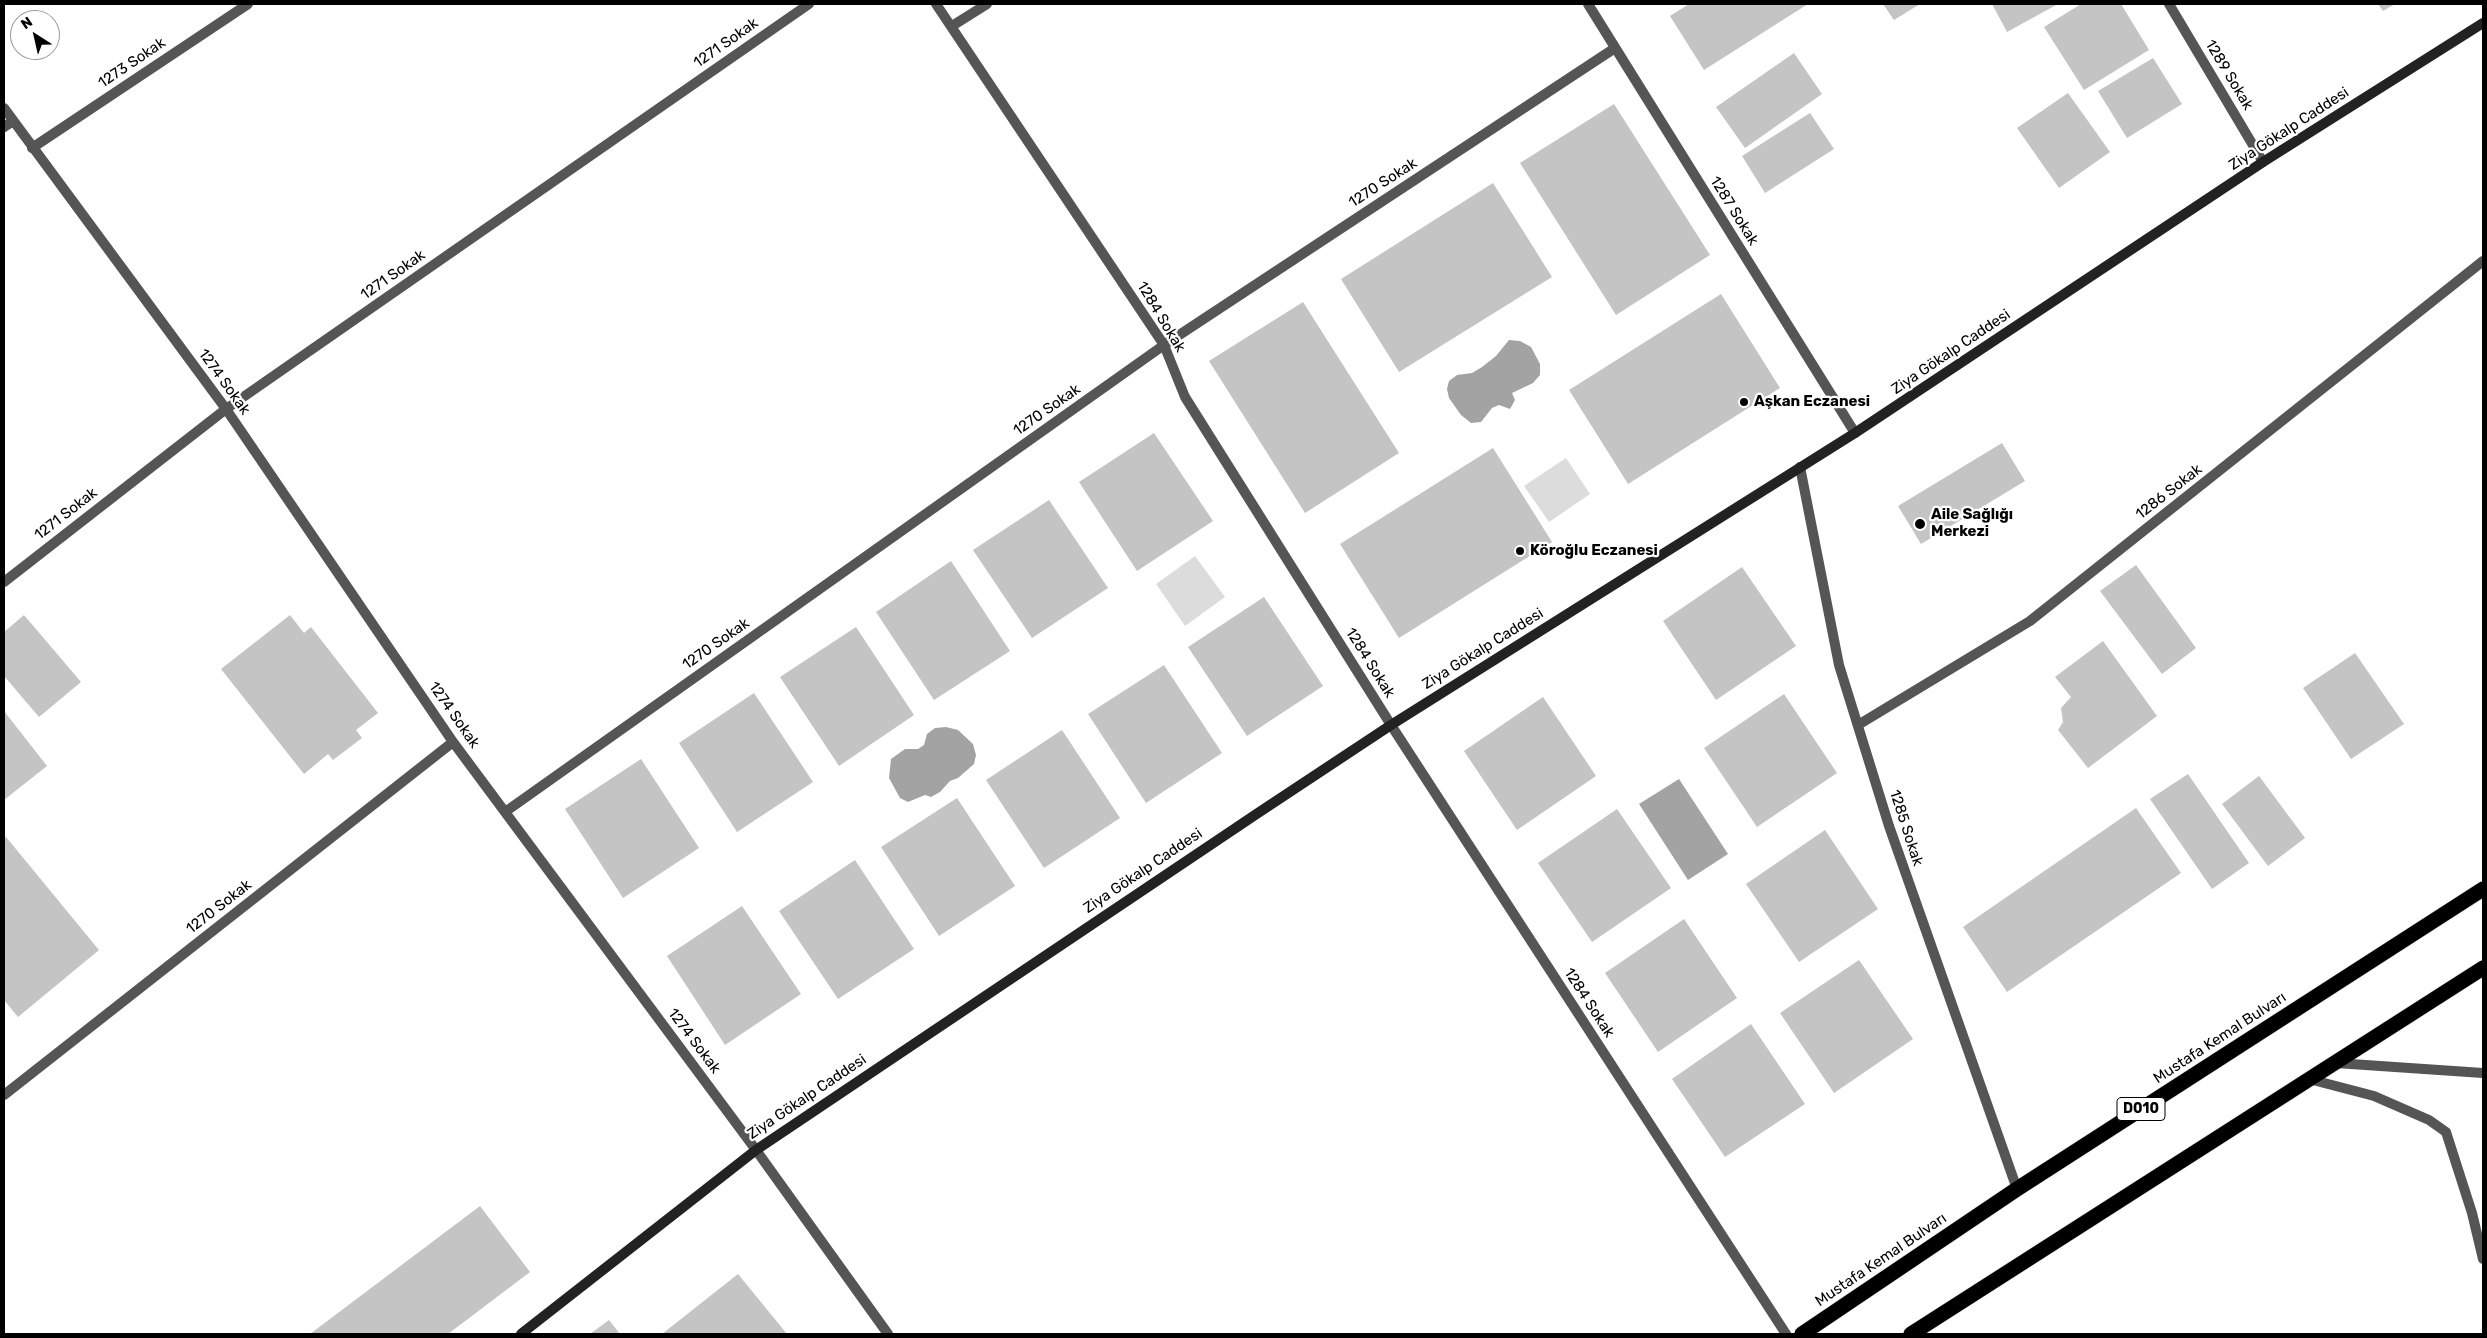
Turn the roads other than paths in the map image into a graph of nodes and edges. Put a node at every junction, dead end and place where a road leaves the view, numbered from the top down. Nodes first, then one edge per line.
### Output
1 (248, 4) edge
2 (809, 4) edge
3 (936, 4) edge
4 (987, 4) edge
5 (1588, 4) edge
6 (2169, 4) edge
7 (2483, 23) edge
8 (952, 26) junction
9 (1615, 48) junction
10 (4, 108) edge
11 (13, 121) junction
12 (4, 127) edge
13 (32, 148) junction
14 (2263, 162) junction
15 (2483, 261) edge
16 (1164, 345) junction
17 (226, 409) junction
18 (1855, 433) junction
19 (1800, 468) junction
20 (4, 582) edge
21 (1392, 725) junction
22 (1858, 725) junction
23 (453, 742) junction
24 (505, 812) junction
25 (2483, 889) edge
26 (2483, 968) edge
27 (2335, 1063) junction
28 (2483, 1073) edge
29 (2309, 1079) junction
30 (4, 1095) edge
31 (756, 1150) junction
32 (2016, 1190) junction
33 (2483, 1259) edge
34 (521, 1334) edge
35 (888, 1334) edge
36 (1786, 1334) edge
37 (1802, 1334) edge
38 (1911, 1334) edge

1 - 13 street, 1273 Sokak
2 - 17 street, 1271 Sokak
3 - 8 street, 1284 Sokak
4 - 8 street
5 - 9 street, 1287 Sokak
6 - 14 street, 1289 Sokak
7 - 14 street, Ziya Gökalp Caddesi
8 - 16 street, 1284 Sokak
9 - 16 street, 1270 Sokak
9 - 18 street, 1287 Sokak
10 - 11 street, 1274 Sokak
11 - 12 street
11 - 13 street, 1274 Sokak
13 - 17 street, 1274 Sokak
14 - 18 street, Ziya Gökalp Caddesi
15 - 22 street, 1286 Sokak
16 - 21 street, 1284 Sokak
16 - 24 street, 1270 Sokak
17 - 20 street, 1271 Sokak
17 - 23 street, 1274 Sokak
18 - 19 street, Ziya Gökalp Caddesi
19 - 21 street, Ziya Gökalp Caddesi
19 - 22 street, 1285 Sokak
21 - 31 street, Ziya Gökalp Caddesi
21 - 36 street, 1284 Sokak
22 - 32 street, 1285 Sokak
23 - 24 street, 1274 Sokak
23 - 30 street, 1270 Sokak
24 - 31 street, 1274 Sokak
25 - 32 highway, Mustafa Kemal Bulvarı / D010
26 - 27 highway
27 - 28 street
27 - 29 highway
29 - 33 street
29 - 38 highway
31 - 34 street, Ziya Gökalp Caddesi
31 - 35 street, 1274 Sokak
32 - 37 highway, Mustafa Kemal Bulvarı / D010

